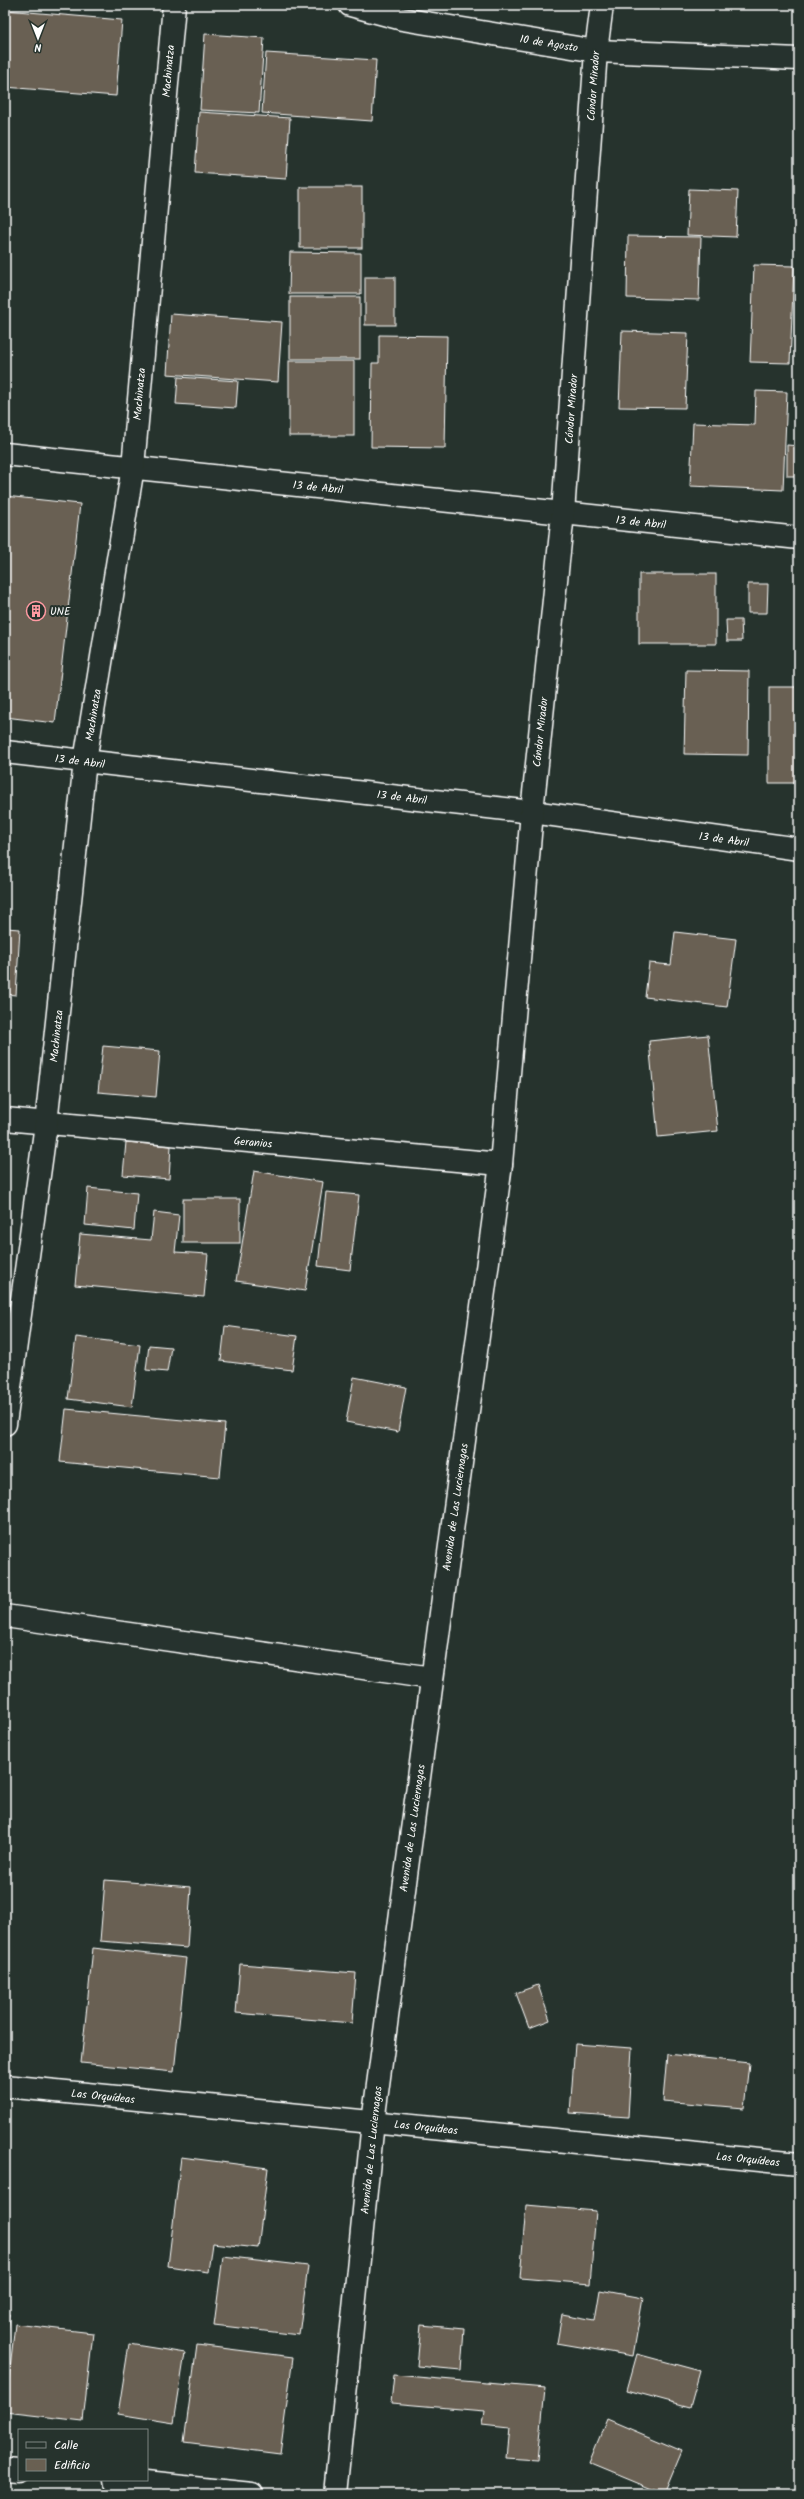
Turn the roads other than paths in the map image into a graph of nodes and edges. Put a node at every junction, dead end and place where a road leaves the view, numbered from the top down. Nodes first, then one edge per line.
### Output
1 (174, 5) edge
2 (350, 5) edge
3 (602, 5) edge
4 (596, 51) junction
5 (799, 59) edge
6 (5, 454) edge
7 (133, 468) junction
8 (563, 514) junction
9 (799, 538) edge
10 (5, 752) edge
11 (85, 761) junction
12 (532, 812) junction
13 (799, 849) edge
14 (5, 1119) edge
15 (46, 1124) junction
16 (501, 1164) junction
17 (5, 1424) edge
18 (5, 1616) edge
19 (432, 1678) junction
20 (5, 2086) edge
21 (373, 2122) junction
22 (799, 2164) edge
23 (5, 2469) edge
24 (18, 2470) edge
25 (125, 2481) edge
26 (252, 2494) edge
27 (335, 2494) edge

1 - 7 street, Machinatza
2 - 4 street, 10 de Agosto
3 - 4 street, Cóndor Mirador
4 - 5 street, 10 de Agosto
4 - 8 street, Cóndor Mirador
6 - 7 street, 13 de Abril
7 - 8 street, 13 de Abril
7 - 11 street, Machinatza
8 - 9 street, 13 de Abril
8 - 12 street, Cóndor Mirador
10 - 11 street, 13 de Abril
11 - 12 street, 13 de Abril
11 - 15 street, Machinatza
12 - 13 street, 13 de Abril
12 - 16 street, Cóndor Mirador
14 - 15 street, Geranios
15 - 16 street, Geranios
15 - 17 street, Machinatza
16 - 19 street, Avenida de Las Luciernagas
18 - 19 street
19 - 21 street, Avenida de Las Luciernagas
20 - 21 street, Las Orquídeas
21 - 22 street, Las Orquídeas
21 - 27 street, Avenida de Las Luciernagas
23 - 24 street
25 - 26 street

